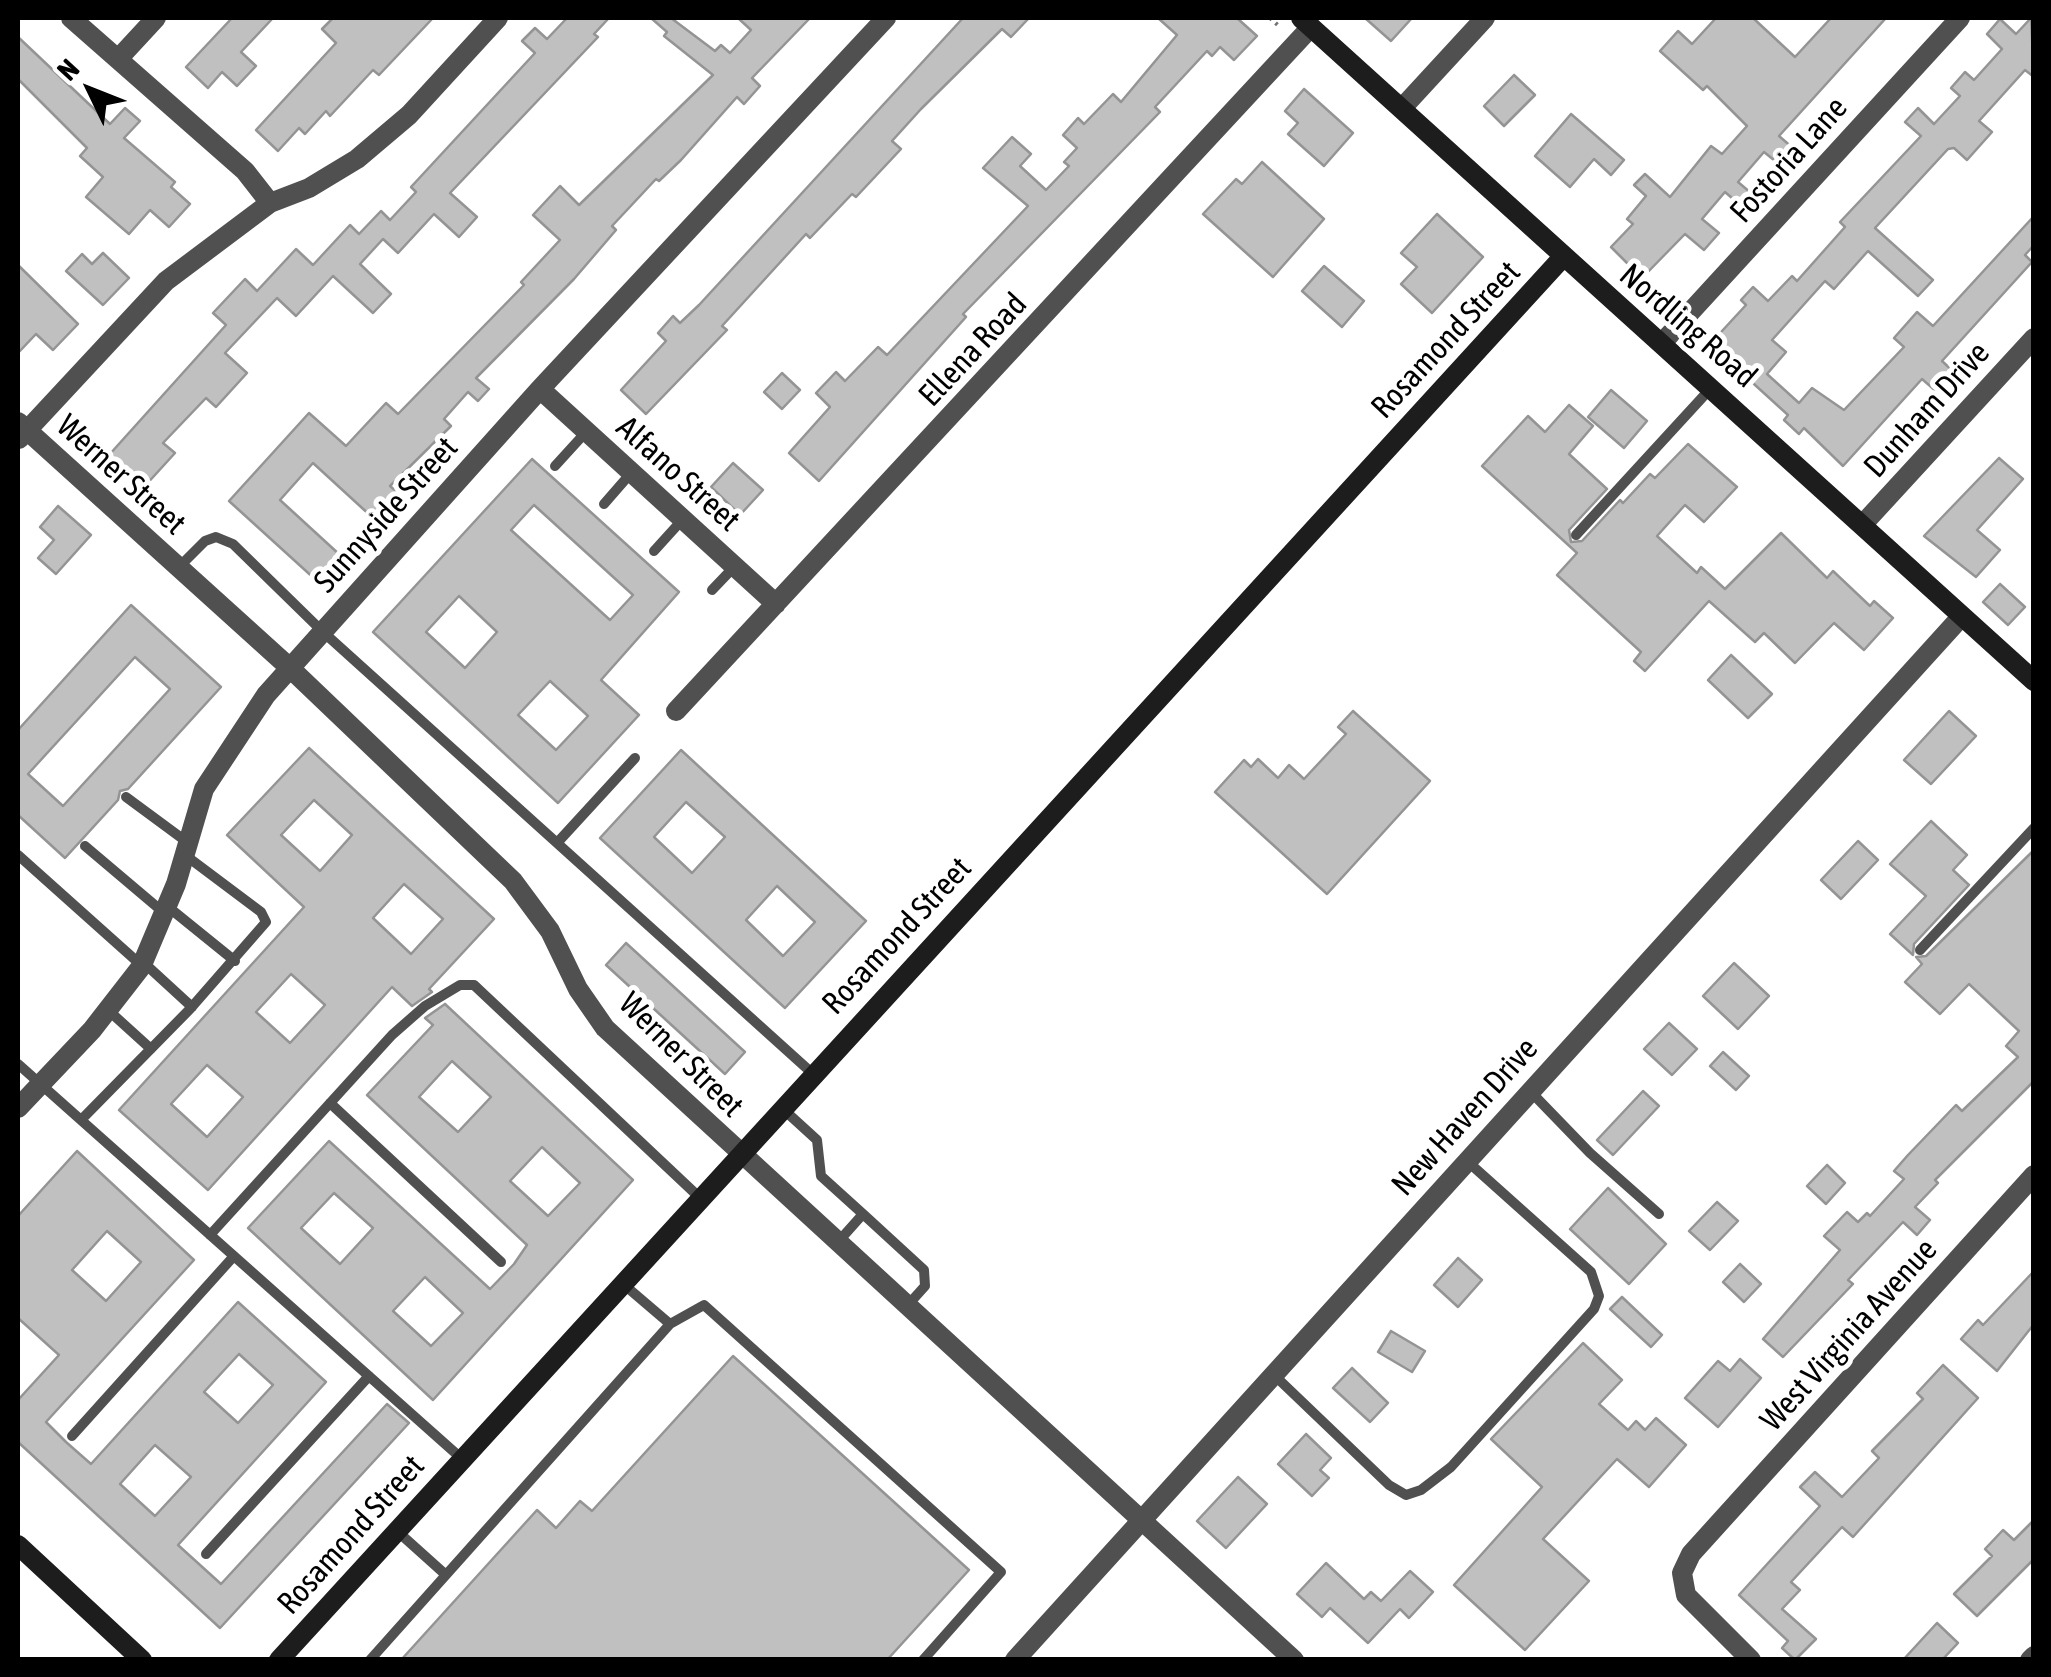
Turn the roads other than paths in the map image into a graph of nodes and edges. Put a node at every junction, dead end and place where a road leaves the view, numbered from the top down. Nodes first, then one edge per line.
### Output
1 (71, 18) edge
2 (156, 18) edge
3 (498, 18) edge
4 (886, 18) edge
5 (1484, 18) edge
6 (1960, 18) edge
7 (1306, 22) edge
8 (120, 58) junction
9 (1402, 107) junction
10 (270, 204) junction
11 (1563, 256) junction
12 (2034, 338) edge
13 (1662, 342) junction
14 (1712, 387) junction
15 (540, 388) junction
16 (21, 431) edge
17 (587, 432) junction
18 (555, 466) dead end
19 (631, 472) junction
20 (604, 504) dead end
21 (683, 519) junction
22 (1864, 523) junction
23 (1576, 535) dead end
24 (654, 551) dead end
25 (734, 566) junction
26 (178, 568) junction
27 (712, 590) dead end
28 (776, 604) junction
29 (1961, 616) junction
30 (322, 631) junction
31 (290, 668) junction
32 (2034, 681) edge
33 (676, 711) dead end
34 (636, 758) dead end
35 (126, 797) dead end
36 (2034, 828) edge
37 (558, 843) junction
38 (85, 846) dead end
39 (186, 848) junction
40 (18, 855) edge
41 (165, 909) junction
42 (1920, 950) dead end
43 (235, 961) junction
44 (142, 964) junction
45 (192, 1007) junction
46 (108, 1010) junction
47 (151, 1048) junction
48 (18, 1064) edge
49 (812, 1072) junction
50 (40, 1084) junction
51 (1529, 1090) junction
52 (330, 1104) junction
53 (781, 1107) junction
54 (18, 1108) edge
55 (81, 1120) junction
56 (738, 1153) junction
57 (1466, 1160) junction
58 (2034, 1175) edge
59 (699, 1196) junction
60 (863, 1214) junction
61 (1659, 1214) dead end
62 (210, 1235) junction
63 (837, 1243) junction
64 (234, 1256) junction
65 (501, 1262) dead end
66 (622, 1282) junction
67 (906, 1307) junction
68 (670, 1324) junction
69 (1273, 1374) junction
70 (369, 1376) junction
71 (72, 1436) dead end
72 (461, 1458) junction
73 (1141, 1521) junction
74 (396, 1530) junction
75 (18, 1545) edge
76 (206, 1554) dead end
77 (446, 1575) junction
78 (142, 1660) edge
79 (278, 1660) edge
80 (370, 1660) edge
81 (922, 1660) edge
82 (1015, 1660) edge
83 (1294, 1660) edge
84 (1751, 1660) edge

1 - 8 street
2 - 8 street
3 - 10 street
4 - 15 street, Sunnyside Street
5 - 9 street
6 - 13 street, Fostoria Lane
7 - 9 street, Nordling Road
7 - 28 street, Ellena Road
8 - 10 street
9 - 11 street, Nordling Road
10 - 16 street
11 - 13 street, Nordling Road
11 - 49 street, Rosamond Street
12 - 22 street, Dunham Drive
13 - 14 street, Nordling Road
14 - 22 street, Nordling Road
14 - 23 lane
15 - 17 street, Alfano Street
15 - 30 street, Sunnyside Street
16 - 26 street, Werner Street
17 - 18 lane
17 - 19 street, Alfano Street
19 - 20 lane
19 - 21 street, Alfano Street
21 - 24 lane
21 - 25 street, Alfano Street
22 - 29 street, Nordling Road
25 - 27 lane
25 - 28 street, Alfano Street
26 - 30 lane
26 - 31 street, Werner Street
28 - 33 street, Ellena Road
29 - 32 street, Nordling Road
29 - 51 street, New Haven Drive
30 - 31 street, Sunnyside Street
30 - 37 lane
31 - 39 street, Sunnyside Street
31 - 56 street, Werner Street
34 - 37 lane
35 - 39 lane
36 - 42 lane
37 - 49 lane
38 - 41 lane
39 - 41 street, Sunnyside Street
39 - 43 lane
40 - 44 lane
41 - 43 lane
41 - 44 street, Sunnyside Street
43 - 45 lane
44 - 45 lane
44 - 46 street, Sunnyside Street
45 - 47 lane
46 - 47 lane
46 - 50 street, Sunnyside Street
47 - 55 lane
48 - 50 lane
49 - 53 street, Rosamond Street
50 - 54 street, Sunnyside Street
50 - 55 lane
51 - 57 street, New Haven Drive
51 - 61 lane
52 - 59 lane
52 - 62 lane
52 - 65 lane
53 - 56 street, Rosamond Street
53 - 60 lane
55 - 62 lane
56 - 59 street, Rosamond Street
56 - 63 street, Werner Street
57 - 69 street, New Haven Drive
57 - 69 lane
58 - 84 street, West Virginia Avenue
59 - 66 street, Rosamond Street
60 - 63 lane
60 - 67 lane
62 - 64 lane
63 - 67 street, Werner Street
64 - 70 lane
64 - 71 lane
66 - 68 lane
66 - 72 street, Rosamond Street
67 - 73 street, Werner Street
68 - 77 lane
68 - 81 lane
69 - 73 street, New Haven Drive
70 - 72 lane
70 - 76 lane
72 - 74 street, Rosamond Street
73 - 82 street, New Haven Drive
73 - 83 street, Werner Street
74 - 77 lane
74 - 79 street, Rosamond Street
75 - 78 street
77 - 80 lane

